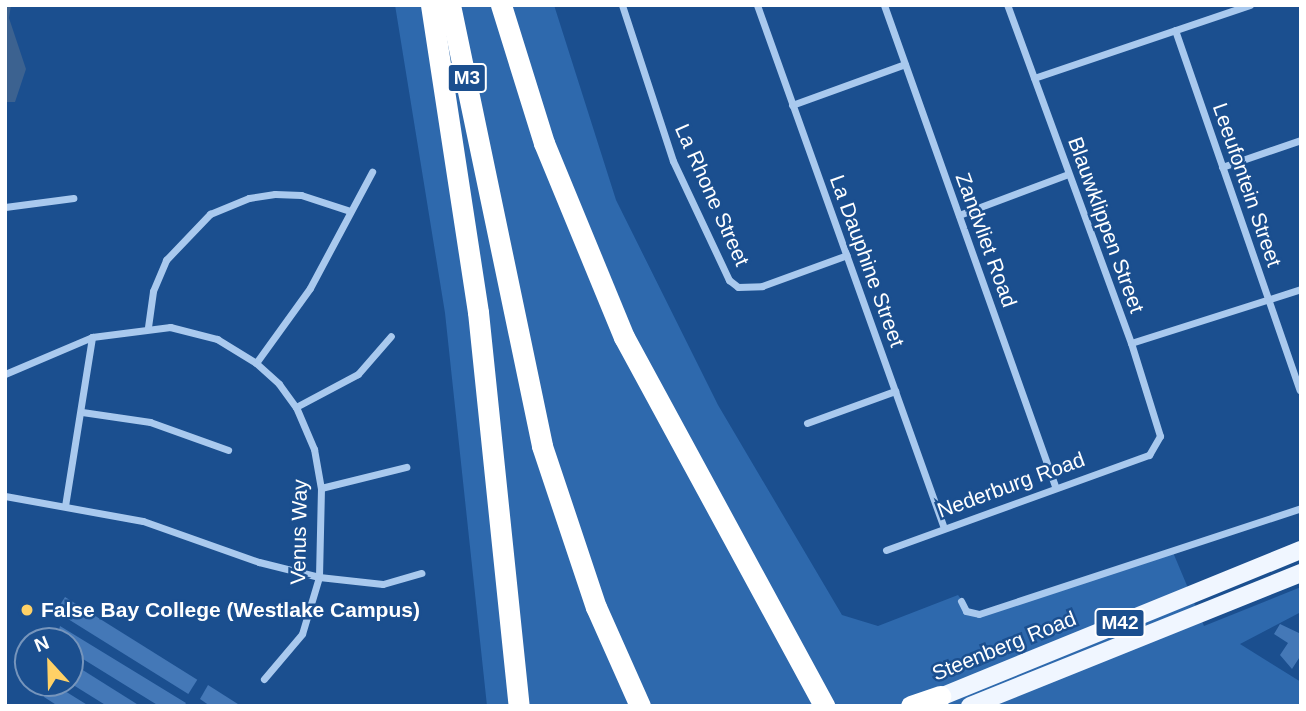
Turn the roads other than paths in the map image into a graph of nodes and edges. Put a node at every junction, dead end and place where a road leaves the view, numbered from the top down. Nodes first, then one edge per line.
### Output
1 (431, 5) edge
2 (450, 5) edge
3 (501, 5) edge
4 (622, 5) edge
5 (757, 5) edge
6 (884, 5) edge
7 (1007, 5) edge
8 (1250, 5) edge
9 (1175, 30) junction
10 (905, 64) junction
11 (1034, 78) junction
12 (792, 105) junction
13 (1301, 140) edge
14 (1222, 167) junction
15 (372, 172) dead end
16 (1068, 174) junction
17 (73, 198) dead end
18 (5, 207) edge
19 (350, 211) junction
20 (959, 215) junction
21 (847, 255) junction
22 (1301, 289) edge
23 (1267, 299) junction
24 (148, 327) junction
25 (391, 336) dead end
26 (92, 337) junction
27 (1131, 343) junction
28 (256, 363) junction
29 (5, 374) edge
30 (1300, 390) edge
31 (895, 391) junction
32 (296, 407) junction
33 (82, 412) junction
34 (807, 423) dead end
35 (228, 450) dead end
36 (1149, 455) joint
37 (406, 467) dead end
38 (1055, 486) junction
39 (321, 488) junction
40 (5, 496) edge
41 (65, 506) junction
42 (1301, 508) edge
43 (944, 528) junction
44 (886, 550) dead end
45 (1301, 550) edge
46 (421, 573) dead end
47 (1301, 573) edge
48 (319, 577) junction
49 (961, 601) dead end
50 (797, 654) junction
51 (264, 679) dead end
52 (940, 696) junction
53 (519, 706) edge
54 (640, 706) edge
55 (824, 706) edge
56 (834, 706) edge
57 (911, 706) edge
58 (919, 706) edge
59 (970, 706) edge

1 - 53 highway
2 - 54 highway, M3
3 - 50 highway
4 - 21 street, La Rhone Street
5 - 12 street, La Dauphine Street
6 - 10 street, Zandvliet Road
7 - 11 street, Blauwklippen Street
8 - 9 street
9 - 11 street
9 - 14 street, Leeufontein Street
10 - 12 street
10 - 20 street, Zandvliet Road
11 - 16 street, Blauwklippen Street
12 - 21 street, La Dauphine Street
13 - 14 street
14 - 23 street, Leeufontein Street
15 - 19 street
16 - 20 street
16 - 27 street, Blauwklippen Street
17 - 18 street
19 - 24 street
19 - 28 street
20 - 38 street, Zandvliet Road
21 - 31 street, La Dauphine Street
22 - 23 street
23 - 27 street
23 - 30 street, Leeufontein Street
24 - 26 street, Venus Way
24 - 28 street, Venus Way
25 - 32 street
26 - 29 street, Venus Way
26 - 33 street
27 - 36 street, Blauwklippen Street
28 - 32 street, Venus Way
31 - 34 street
31 - 43 street, La Dauphine Street
32 - 39 street, Venus Way
33 - 35 street
33 - 41 street
36 - 38 street, Nederburg Road
37 - 39 street
38 - 43 street, Nederburg Road
39 - 48 street, Venus Way
40 - 41 street
41 - 48 street
42 - 49 street
43 - 44 street, Nederburg Road
45 - 52 main road, Steenberg Road / M42
46 - 48 street
47 - 59 main road, Steenberg Road / M42
48 - 51 street, Venus Way
50 - 55 highway
50 - 56 highway
52 - 57 highway
52 - 58 main road, Steenberg Road / M42

